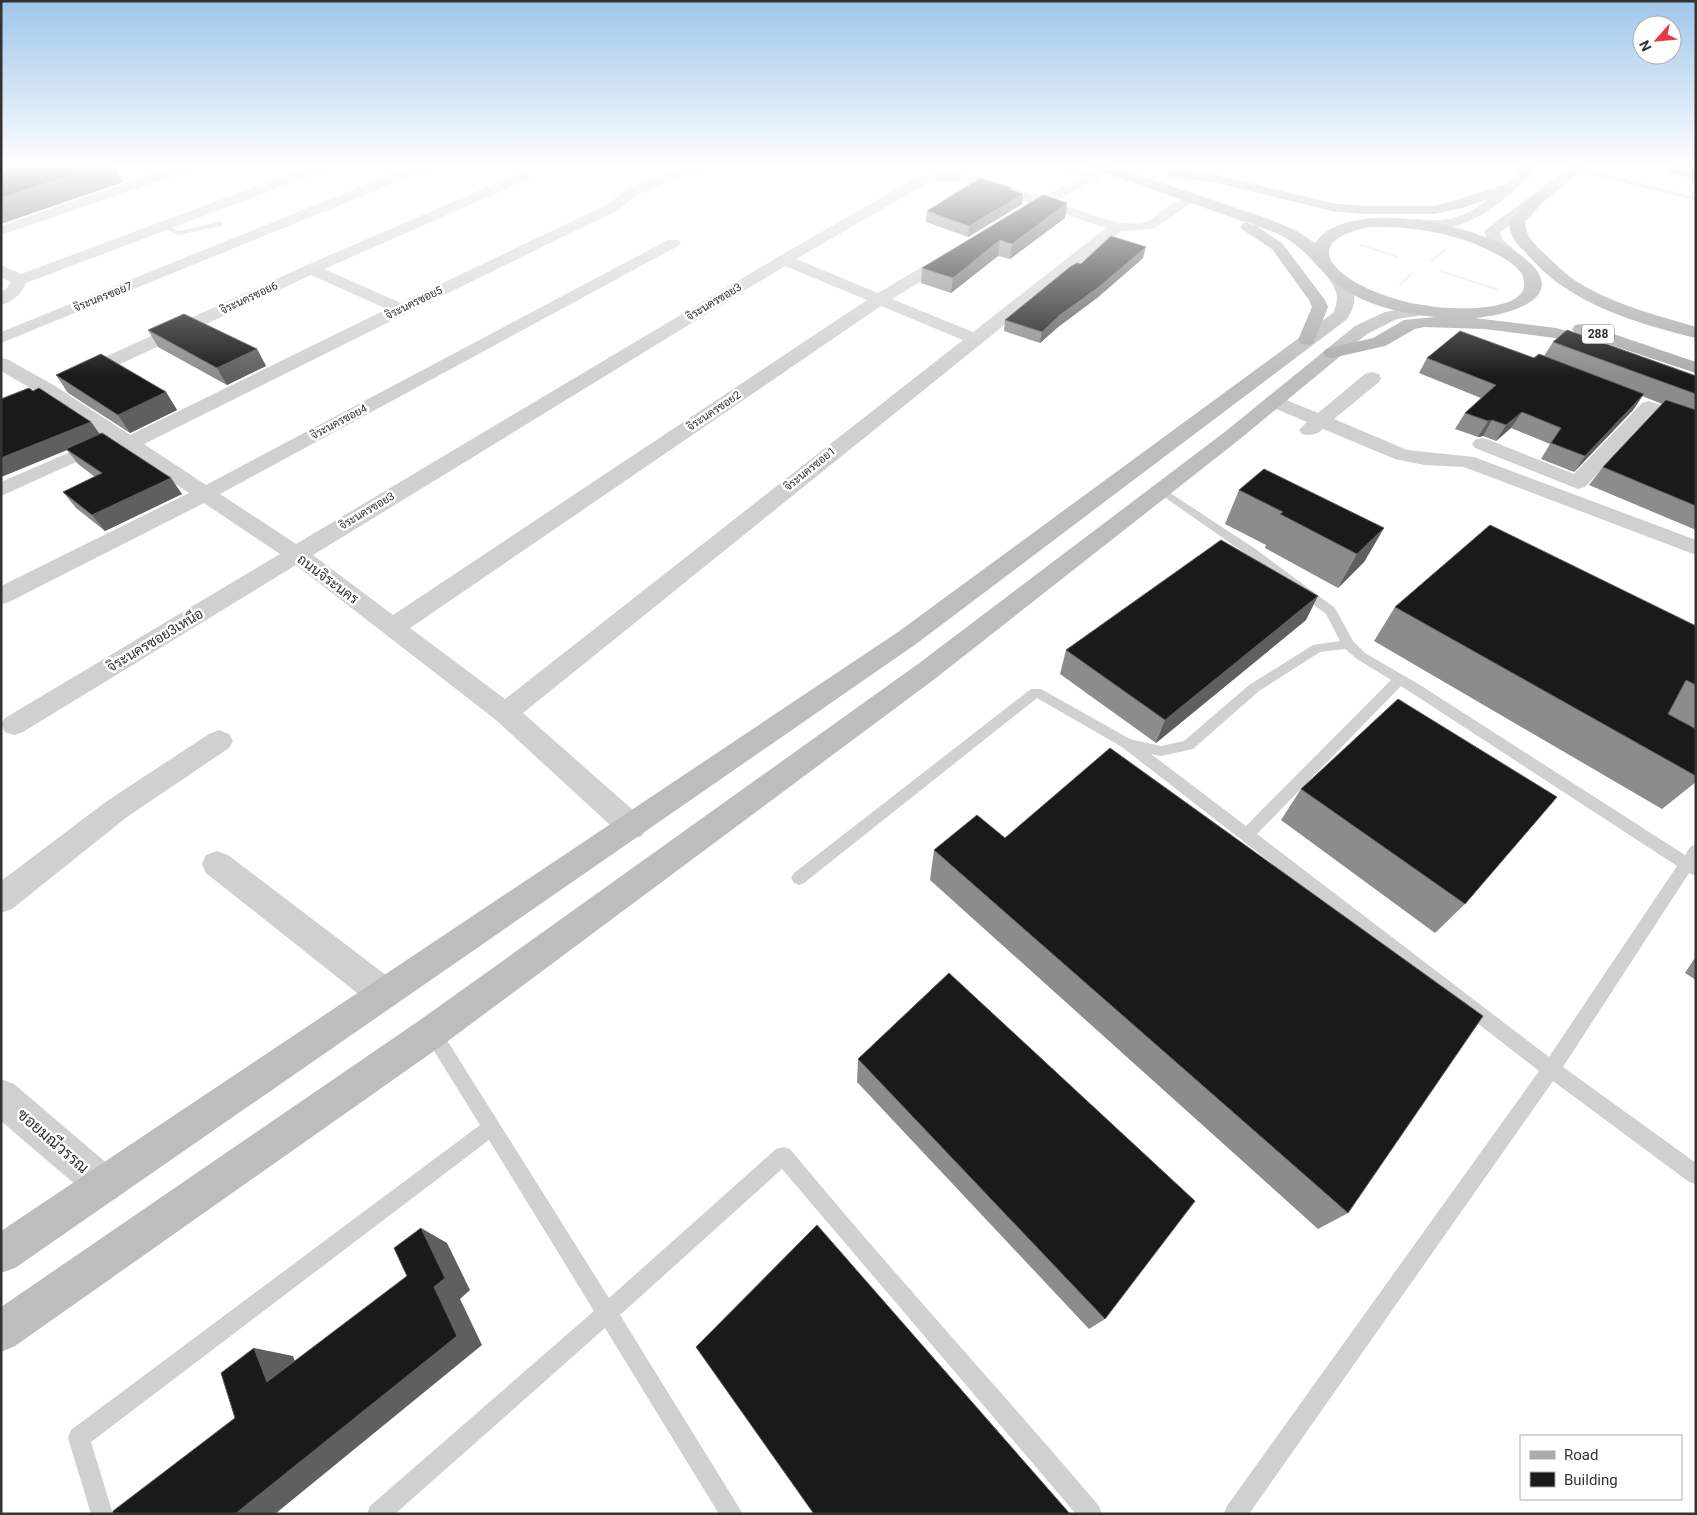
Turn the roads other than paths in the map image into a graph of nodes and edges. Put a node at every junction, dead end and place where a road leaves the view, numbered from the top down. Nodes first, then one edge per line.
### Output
1 (138, 236) edge
2 (254, 236) edge
3 (387, 236) edge
4 (553, 236) edge
5 (826, 236) edge
6 (1106, 236) edge
7 (1261, 236) edge
8 (1297, 236) edge
9 (1330, 236) edge
10 (1467, 236) edge
11 (1493, 236) edge
12 (1519, 236) edge
13 (673, 243) dead end
14 (973, 243) edge
15 (784, 260) junction
16 (1521, 264) junction
17 (311, 269) junction
18 (1329, 269) junction
19 (1, 270) edge
20 (20, 280) junction
21 (1, 300) edge
22 (880, 300) junction
23 (1496, 303) junction
24 (401, 309) junction
25 (1424, 310) junction
26 (1696, 334) edge
27 (1, 338) edge
28 (975, 339) junction
29 (1307, 340) junction
30 (1696, 344) edge
31 (1332, 353) junction
32 (1, 363) edge
33 (1696, 368) edge
34 (1696, 376) edge
35 (1372, 378) dead end
36 (40, 394) junction
37 (1630, 400) edge
38 (1274, 401) junction
39 (1649, 407) junction
40 (1696, 424) edge
41 (1312, 427) junction
42 (123, 441) junction
43 (1482, 444) dead end
44 (1, 490) edge
45 (1161, 490) junction
46 (204, 494) junction
47 (1571, 501) junction
48 (1696, 532) edge
49 (1696, 548) edge
50 (296, 554) junction
51 (1, 596) edge
52 (392, 628) junction
53 (1348, 644) junction
54 (1400, 679) junction
55 (505, 712) junction
56 (14, 725) dead end
57 (219, 741) dead end
58 (1127, 743) junction
59 (632, 827) junction
60 (1247, 835) junction
61 (1692, 861) edge
62 (218, 864) dead end
63 (799, 878) dead end
64 (1, 899) edge
65 (383, 993) junction
66 (432, 1032) junction
67 (1551, 1069) junction
68 (1, 1097) edge
69 (492, 1127) junction
70 (1696, 1175) edge
71 (104, 1185) junction
72 (1, 1254) edge
73 (607, 1313) junction
74 (1, 1332) edge
75 (102, 1514) edge
76 (378, 1514) edge
77 (732, 1514) edge
78 (1091, 1514) edge
79 (1235, 1514) edge

1 - 20 street
2 - 27 street, จิระนครซอย7
3 - 17 street, จิระนครซอย6
4 - 24 street, จิระนครซอย5
5 - 15 street, จิระนครซอย3
6 - 28 street, จิระนครซอย1
7 - 29 main road
8 - 18 main road
9 - 18 main road
10 - 16 main road
11 - 16 main road
12 - 26 main road
13 - 46 street, จิระนครซอย4
14 - 22 street, จิระนครซอย2
15 - 22 street
15 - 50 street, จิระนครซอย3
16 - 23 main road
16 - 30 main road, 288
17 - 24 street
17 - 36 street, จิระนครซอย6
18 - 25 main road
18 - 29 main road
19 - 20 street
20 - 21 street
22 - 28 street
22 - 52 street, จิระนครซอย2
23 - 25 main road
23 - 33 main road, 288
24 - 42 street, จิระนครซอย5
25 - 31 main road
28 - 55 street, จิระนครซอย1
29 - 59 main road
31 - 34 main road
31 - 38 main road
32 - 36 street, ถนนจิระนคร
35 - 41 street
36 - 42 street, ถนนจิระนคร
37 - 39 street
38 - 41 street
38 - 45 main road
39 - 40 street
39 - 47 street
41 - 47 street
42 - 44 street, จิระนครซอย5
42 - 46 street, ถนนจิระนคร
43 - 47 street
45 - 53 lane
45 - 66 main road
46 - 50 street, ถนนจิระนคร
46 - 51 street, จิระนครซอย4
47 - 48 street
47 - 49 street
50 - 52 street, ถนนจิระนคร
50 - 56 street, จิระนครซอย3เหนือ
52 - 55 street, ถนนจิระนคร
53 - 54 lane
53 - 58 lane
54 - 60 lane
54 - 61 lane
55 - 59 street, ถนนจิระนคร
57 - 64 street
58 - 60 lane
58 - 63 lane
59 - 65 main road
60 - 67 lane
61 - 67 lane
62 - 65 street
65 - 71 main road
66 - 69 lane
66 - 74 main road
67 - 70 lane
67 - 79 lane
68 - 71 street, ซอยมณีวรรณ
69 - 73 lane
69 - 75 lane
71 - 72 main road
73 - 76 lane
73 - 77 lane
73 - 78 lane

